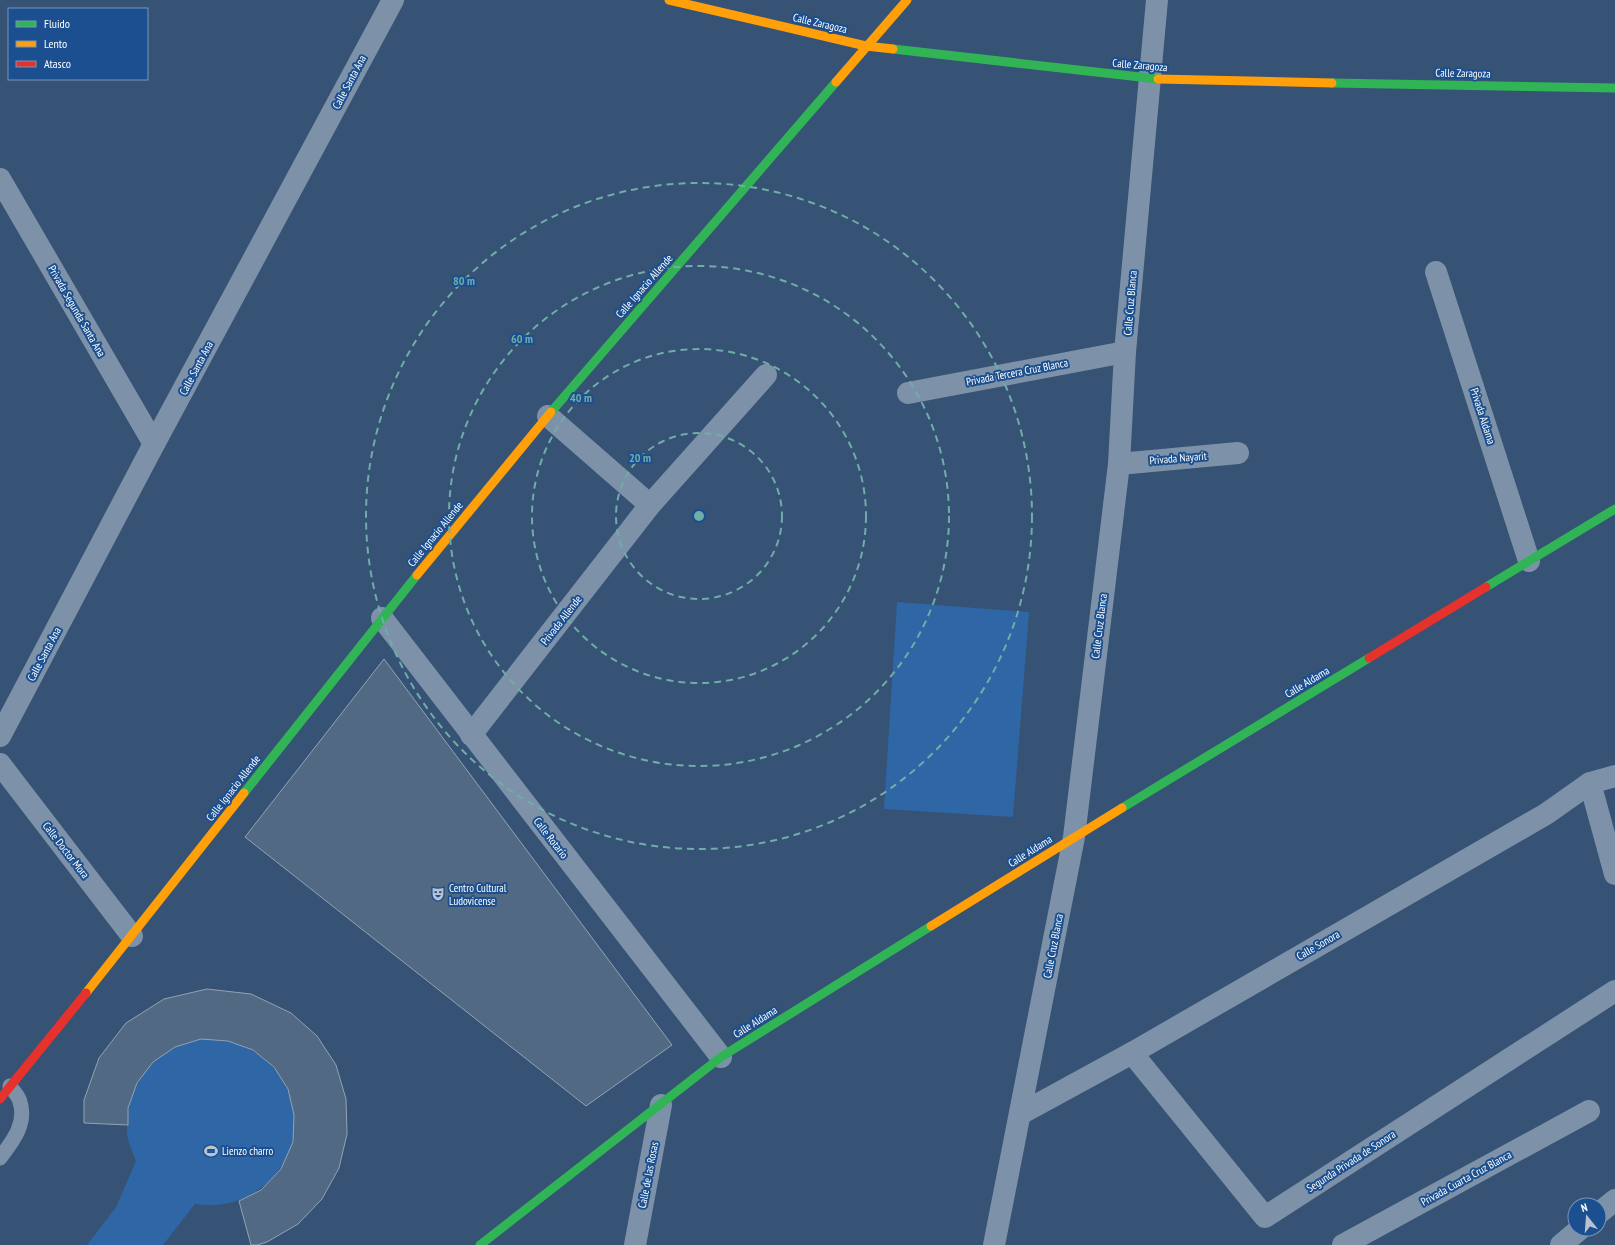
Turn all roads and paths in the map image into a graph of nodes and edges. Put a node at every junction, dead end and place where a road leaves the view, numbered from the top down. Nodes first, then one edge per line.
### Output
1 (393, 0) edge
2 (669, 0) edge
3 (907, 0) edge
4 (1158, 0) edge
5 (866, 46) junction
6 (1151, 79) junction
7 (1615, 88) edge
8 (0, 179) edge
9 (1436, 272) dead end
10 (1125, 352) junction
11 (766, 375) dead end
12 (908, 393) dead end
13 (548, 416) junction
14 (154, 444) junction
15 (1238, 452) dead end
16 (1118, 464) junction
17 (650, 505) junction
18 (1615, 509) edge
19 (1529, 561) junction
20 (382, 618) junction
21 (471, 735) junction
22 (0, 736) edge
23 (0, 764) edge
24 (1615, 776) edge
25 (1590, 783) junction
26 (1074, 837) junction
27 (1615, 874) edge
28 (132, 936) junction
29 (1615, 991) edge
30 (1132, 1053) junction
31 (721, 1057) junction
32 (10, 1086) junction
33 (0, 1099) edge
34 (661, 1105) junction
35 (1589, 1111) dead end
36 (1020, 1114) junction
37 (0, 1158) edge
38 (1615, 1200) edge
39 (1607, 1206) edge
40 (1570, 1237) edge
41 (480, 1245) edge
42 (635, 1245) edge
43 (994, 1245) edge
44 (1343, 1245) edge
45 (1561, 1245) edge

1 - 14 street, Calle Santa Ana
2 - 5 street, Calle Zaragoza
3 - 5 street, Calle Ignacio Allende
4 - 6 street, Calle Cruz Blanca
5 - 6 street, Calle Zaragoza
5 - 13 street, Calle Ignacio Allende
6 - 7 street, Calle Zaragoza
6 - 10 street, Calle Cruz Blanca
8 - 14 street, Privada Segunda Santa Ana
9 - 19 street, Privada Aldama
10 - 12 street, Privada Tercera Cruz Blanca
10 - 16 street, Calle Cruz Blanca
11 - 17 street, Privada Allende
13 - 17 street
13 - 20 street, Calle Ignacio Allende
14 - 22 street, Calle Santa Ana
15 - 16 street, Privada Nayarit
16 - 26 street, Calle Cruz Blanca
17 - 21 street, Privada Allende
18 - 19 street, Calle Aldama
19 - 26 street, Calle Aldama
20 - 21 street, Calle Rotario
20 - 28 street, Calle Ignacio Allende
21 - 31 street, Calle Rotario
23 - 28 street, Calle Doctor Mora
24 - 25 street, Calle Sonora
25 - 27 street
25 - 30 street, Calle Sonora
26 - 31 street, Calle Aldama
26 - 36 street, Calle Cruz Blanca
28 - 32 street, Calle Ignacio Allende
29 - 30 street, Segunda Privada de Sonora
30 - 36 street, Calle Sonora
31 - 34 street, Calle Aldama
32 - 33 street, Calle Ignacio Allende
32 - 37 lane
34 - 41 street, Calle Aldama
34 - 42 street, Calle de las Rosas
35 - 44 street, Privada Cuarta Cruz Blanca
36 - 43 street, Calle Cruz Blanca
38 - 39 street
40 - 45 street

